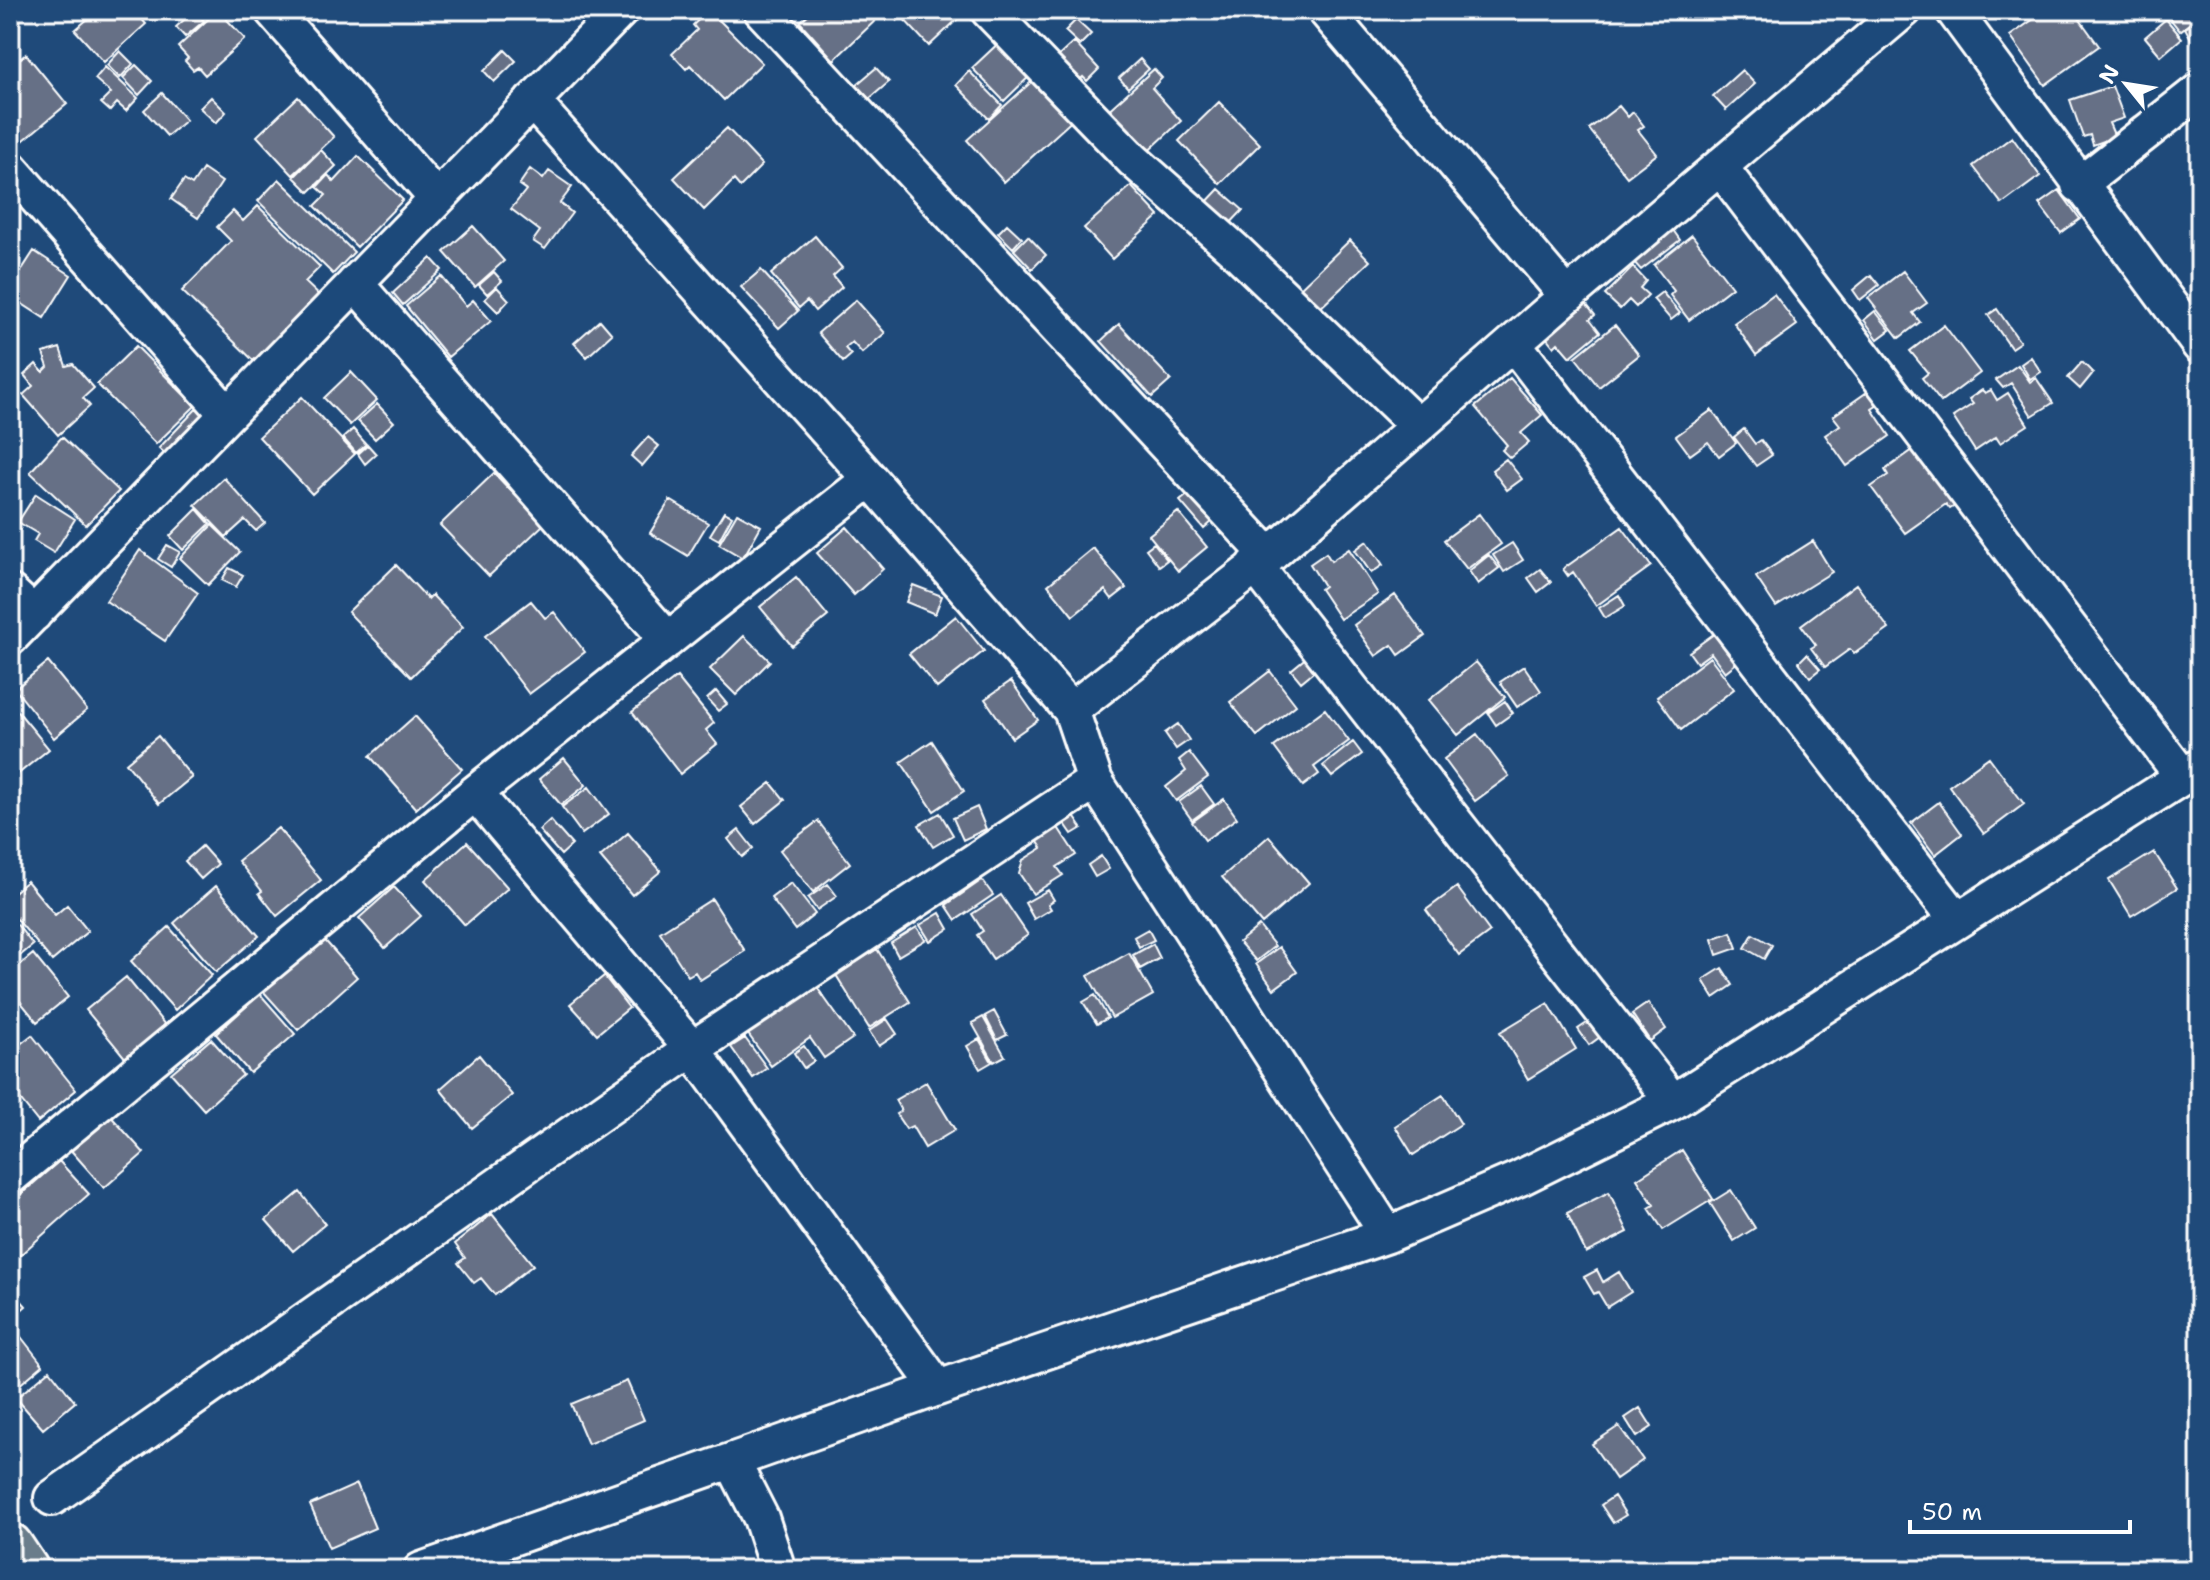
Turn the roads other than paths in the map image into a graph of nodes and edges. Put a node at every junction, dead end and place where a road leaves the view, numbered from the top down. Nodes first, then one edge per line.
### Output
1 (272, 10) edge
2 (621, 10) edge
3 (761, 10) edge
4 (988, 10) edge
5 (1325, 10) edge
6 (1904, 10) edge
7 (1953, 10) edge
8 (2200, 90) edge
9 (532, 101) junction
10 (1720, 167) junction
11 (10, 168) edge
12 (2079, 185) junction
13 (437, 199) junction
14 (355, 283) junction
15 (1567, 296) junction
16 (1514, 344) junction
17 (2200, 346) edge
18 (227, 414) junction
19 (1418, 426) junction
20 (870, 479) junction
21 (1262, 560) junction
22 (22, 603) edge
23 (10, 638) edge
24 (668, 640) junction
25 (1071, 710) junction
26 (2192, 772) edge
27 (1095, 781) junction
28 (475, 793) junction
29 (1957, 920) junction
30 (692, 1049) junction
31 (1673, 1102) junction
32 (10, 1177) edge
33 (1388, 1235) junction
34 (938, 1388) junction
35 (732, 1461) junction
36 (52, 1498) dead end
37 (10, 1546) edge
38 (26, 1570) edge
39 (421, 1570) edge
40 (778, 1570) edge

1 - 13 street
2 - 9 street
3 - 21 street
4 - 19 street
5 - 15 street
6 - 10 street
7 - 12 street
8 - 12 street
9 - 13 street
9 - 20 street
10 - 15 street
10 - 26 street
11 - 18 street
12 - 17 street
13 - 14 street
14 - 18 street
14 - 24 street
15 - 16 street
16 - 19 street
16 - 29 street
18 - 22 street
19 - 21 street
20 - 24 street
20 - 25 street
21 - 25 street
21 - 31 street
22 - 23 street
24 - 28 street
25 - 27 street
26 - 29 street
27 - 30 street
27 - 33 street
28 - 30 street
28 - 32 street
29 - 31 street
30 - 34 street
30 - 36 street
31 - 33 street
33 - 34 street
34 - 35 street
35 - 39 street
35 - 40 street
37 - 38 highway

